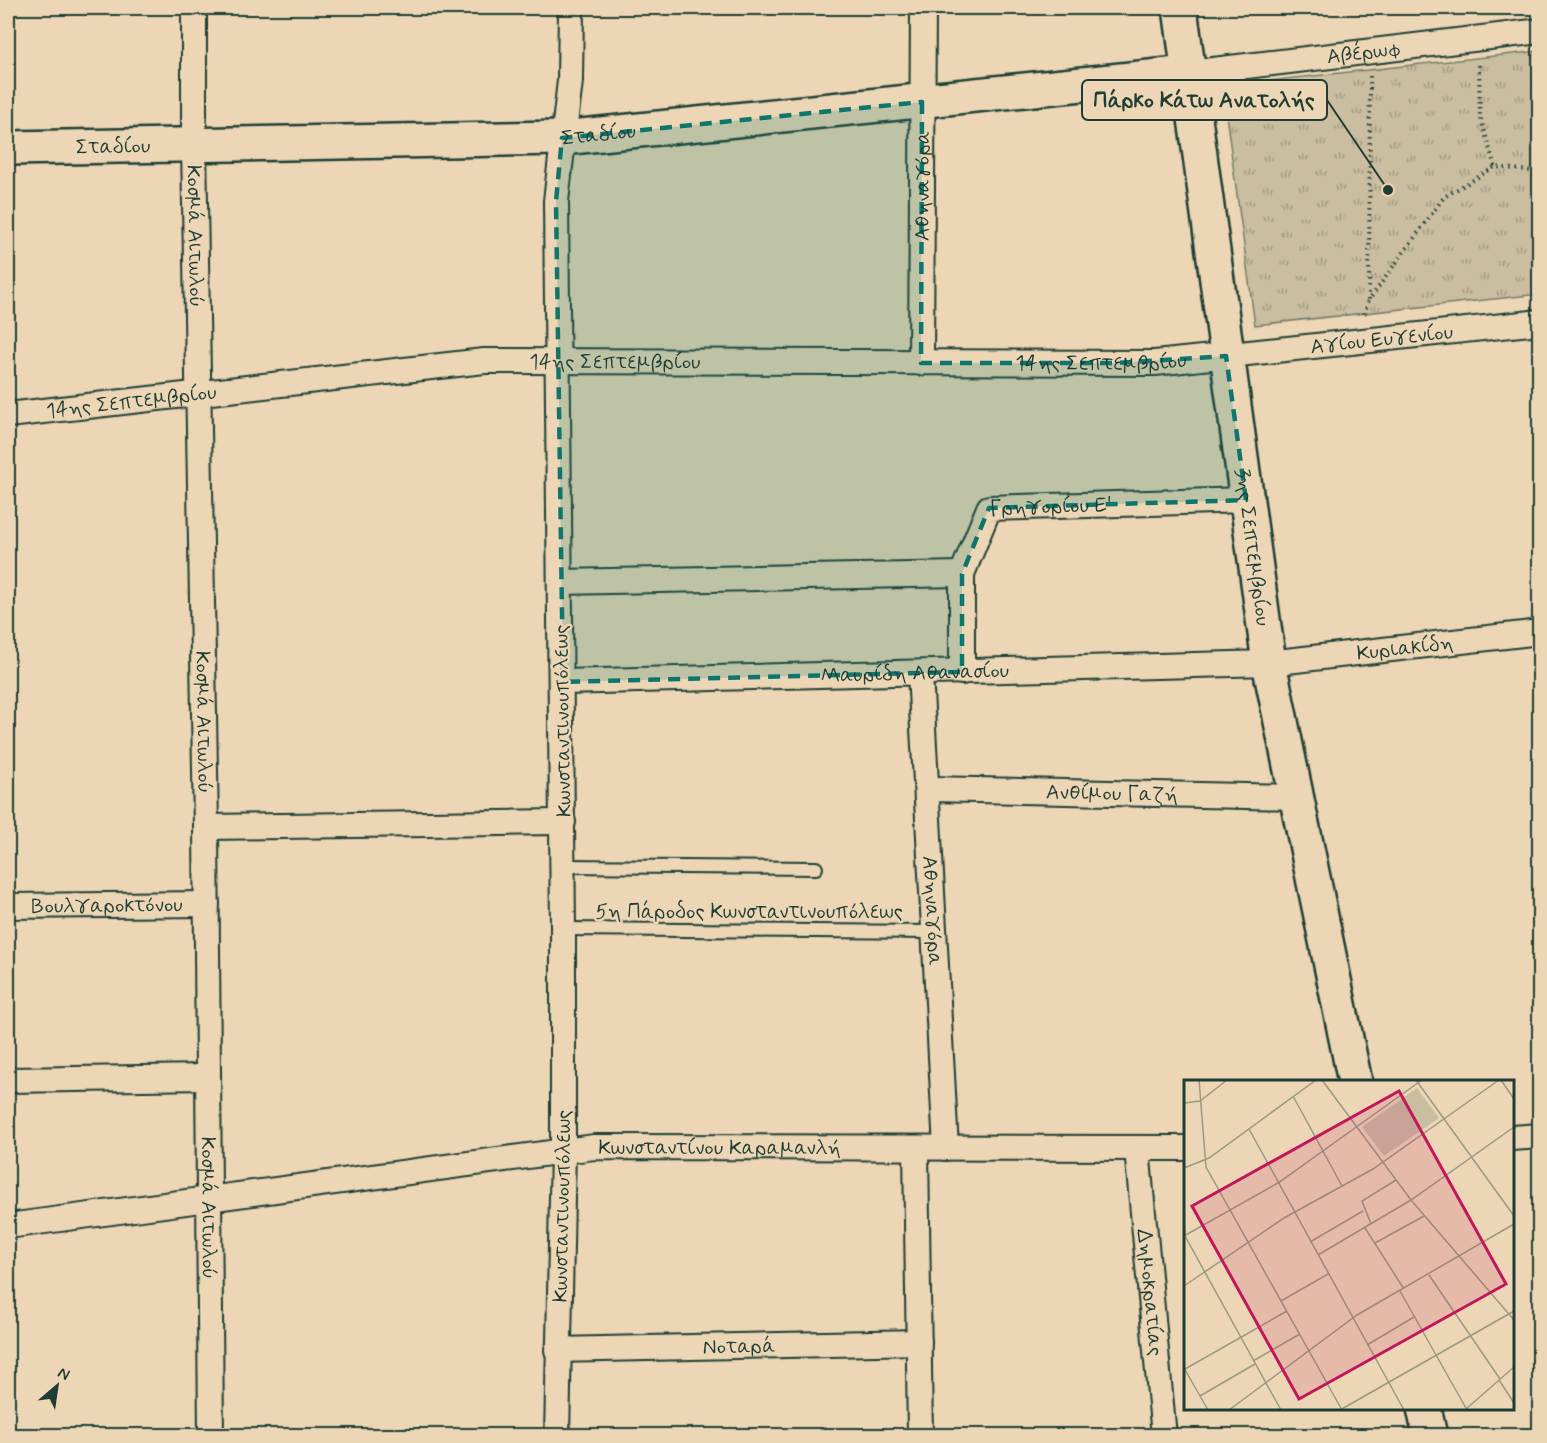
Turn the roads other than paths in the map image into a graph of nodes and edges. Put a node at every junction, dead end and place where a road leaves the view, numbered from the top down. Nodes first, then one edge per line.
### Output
1 (194, 8) edge
2 (571, 8) edge
3 (923, 8) edge
4 (1180, 8) edge
5 (1539, 31) edge
6 (1188, 72) junction
7 (922, 102) junction
8 (562, 138) junction
9 (194, 146) junction
10 (8, 148) edge
11 (1539, 322) edge
12 (1226, 356) junction
13 (557, 362) junction
14 (921, 363) junction
15 (198, 394) junction
16 (8, 415) edge
17 (1246, 500) junction
18 (962, 574) junction
19 (560, 582) junction
20 (1539, 632) edge
21 (1269, 663) junction
22 (962, 672) junction
23 (920, 674) junction
24 (562, 682) junction
25 (928, 789) junction
26 (1296, 797) junction
27 (563, 822) junction
28 (206, 827) junction
29 (563, 866) junction
30 (816, 868) dead end
31 (207, 904) junction
32 (8, 906) edge
33 (563, 929) junction
34 (934, 932) junction
35 (208, 1077) junction
36 (8, 1080) edge
37 (1355, 1080) edge
38 (1539, 1136) edge
39 (1514, 1138) edge
40 (916, 1148) junction
41 (946, 1148) junction
42 (1184, 1148) edge
43 (1137, 1149) junction
44 (563, 1150) junction
45 (209, 1197) junction
46 (8, 1226) edge
47 (919, 1342) junction
48 (557, 1350) junction
49 (1424, 1410) edge
50 (211, 1436) edge
51 (557, 1436) edge
52 (920, 1436) edge
53 (1164, 1436) edge
54 (1430, 1436) edge

1 - 9 street, Κοσμά Αιτωλού
2 - 8 street, Κωνσταντινουπόλεως
3 - 7 street, Αθηναγόρα
4 - 6 street, 3ης Σεπτεμβρίου
5 - 6 street, Αβέρωφ
6 - 7 street, Σταδίου
6 - 12 street, 3ης Σεπτεμβρίου
7 - 8 street, Σταδίου
7 - 14 street, Αθηναγόρα
8 - 9 street, Σταδίου
8 - 13 street, Κωνσταντινουπόλεως
9 - 10 street, Σταδίου
9 - 15 street, Κοσμά Αιτωλού
11 - 12 street, Αγίου Ευγενίου
12 - 14 street, 14ης Σεπτεμβρίου
12 - 17 street, 3ης Σεπτεμβρίου
13 - 14 street, 14ης Σεπτεμβρίου
13 - 15 street, 14ης Σεπτεμβρίου
13 - 19 street, Κωνσταντινουπόλεως
15 - 16 street, 14ης Σεπτεμβρίου
15 - 28 street, Κοσμά Αιτωλού
17 - 18 street, Γρηγορίου Ε'
17 - 21 street, 3ης Σεπτεμβρίου
18 - 19 street
18 - 22 street, Γρηγορίου Ε'
19 - 24 street, Κωνσταντινουπόλεως
20 - 21 street, Κυριακίδη
21 - 22 street, Μαυρίδη Αθανασίου
21 - 26 street, 3ης Σεπτεμβρίου
22 - 23 street, Μαυρίδη Αθανασίου
23 - 24 street, Μαυρίδη Αθανασίου
23 - 25 street, Αθηναγόρα
24 - 27 street, Κωνσταντινουπόλεως
25 - 26 street, Ανθίμου Γαζή
25 - 34 street, Αθηναγόρα
26 - 37 street, 3ης Σεπτεμβρίου
27 - 28 street
27 - 29 street, Κωνσταντινουπόλεως
28 - 31 street, Κοσμά Αιτωλού
29 - 30 lane
29 - 33 street, Κωνσταντινουπόλεως
31 - 32 street, Βουλγαροκτόνου
31 - 35 street, Κοσμά Αιτωλού
33 - 34 lane, 5η Πάροδος Κωνσταντινουπόλεως
33 - 44 street, Κωνσταντινουπόλεως
34 - 41 street, Αθηναγόρα
35 - 36 street
35 - 45 street, Κοσμά Αιτωλού
38 - 39 street
40 - 41 street, Κωνσταντίνου Καραμανλή
40 - 44 street, Κωνσταντίνου Καραμανλή
40 - 47 street
41 - 43 street, Κωνσταντίνου Καραμανλή
42 - 43 street, Κωνσταντίνου Καραμανλή
43 - 53 street, Δημοκρατίας
44 - 45 street, Κωνσταντίνου Καραμανλή
44 - 48 street, Κωνσταντινουπόλεως
45 - 46 street, Κωνσταντίνου Καραμανλή
45 - 50 street, Κοσμά Αιτωλού
47 - 48 street, Νοταρά
47 - 52 street
48 - 51 street, Κωνσταντινουπόλεως
49 - 54 street

